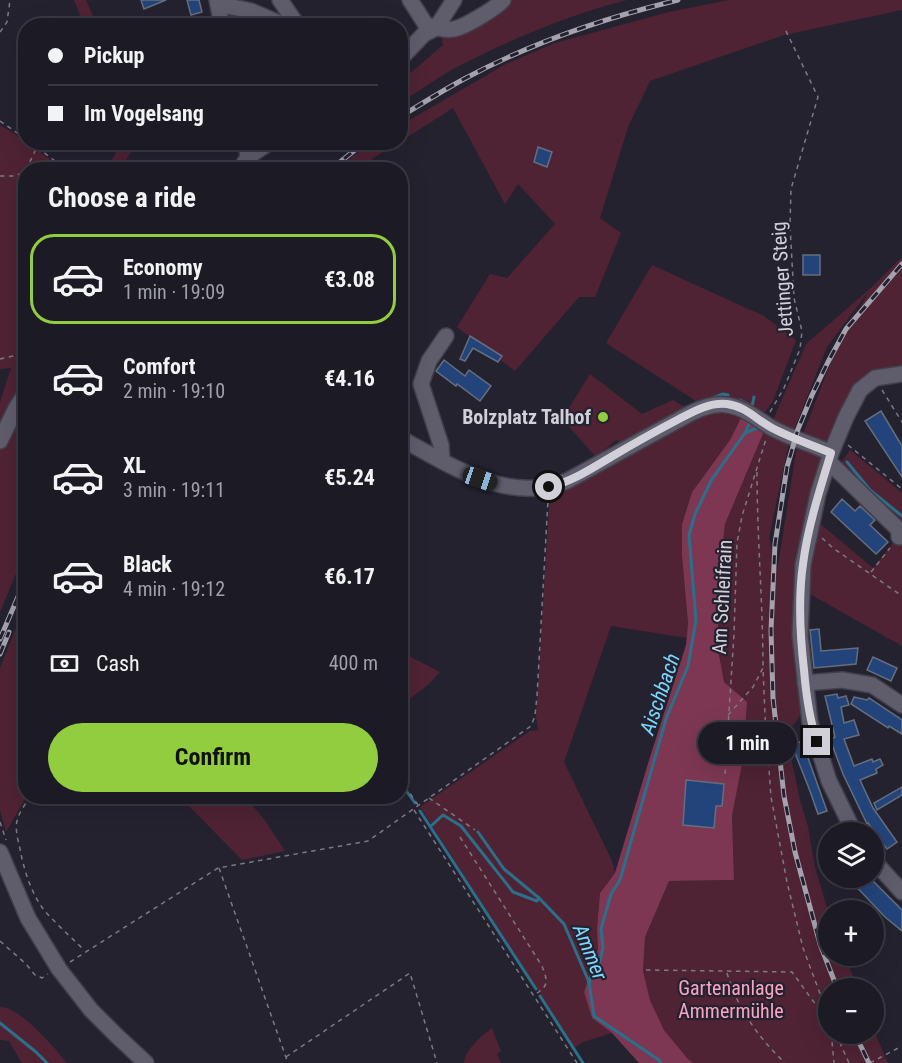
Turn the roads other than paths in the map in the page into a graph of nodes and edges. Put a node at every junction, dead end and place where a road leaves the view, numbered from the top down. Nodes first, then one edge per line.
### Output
1 (280, 0) edge
2 (410, 0) edge
3 (454, 0) edge
4 (503, 0) edge
5 (217, 2) edge
6 (220, 18) edge
7 (267, 18) edge
8 (292, 18) edge
9 (436, 28) junction
10 (408, 51) edge
11 (446, 336) dead end
12 (902, 374) edge
13 (18, 404) edge
14 (0, 441) edge
15 (408, 442) edge
16 (830, 457) junction
17 (442, 461) junction
18 (899, 537) road end
19 (805, 683) junction
20 (902, 705) edge
21 (849, 822) edge
22 (0, 852) edge
23 (884, 872) edge
24 (902, 892) edge
25 (146, 1063) edge

1 - 8 street
2 - 9 street
3 - 9 street
4 - 9 street
5 - 6 street
5 - 7 street
9 - 10 street
11 - 17 street
12 - 16 street
13 - 14 street
15 - 17 street
16 - 17 street
16 - 18 street
16 - 19 street
19 - 20 street
19 - 21 street
22 - 25 street
23 - 24 street

